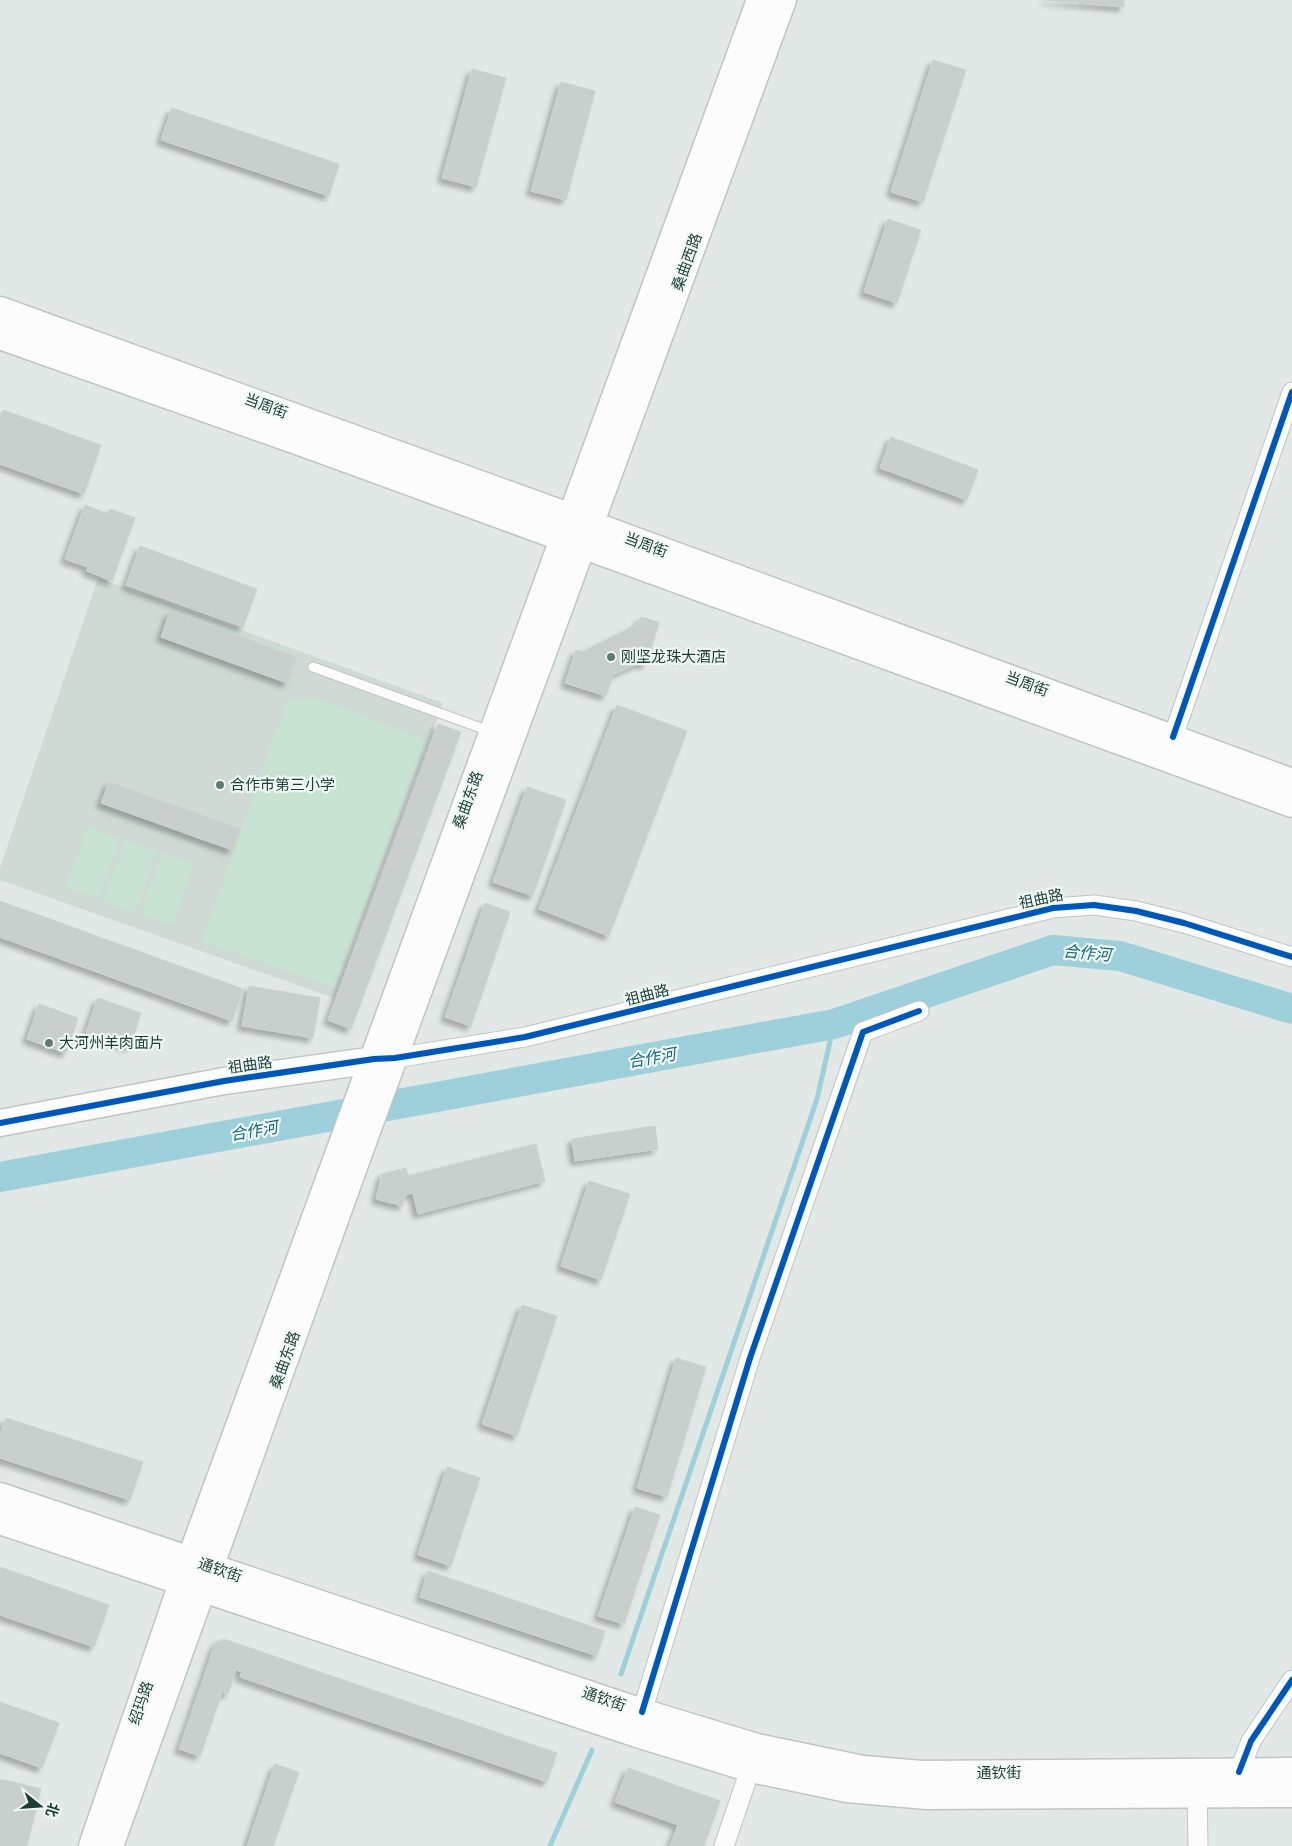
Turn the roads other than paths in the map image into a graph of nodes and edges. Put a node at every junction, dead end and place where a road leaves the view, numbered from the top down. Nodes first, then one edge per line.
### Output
1 (760, 0) edge
2 (783, 0) edge
3 (0, 310) edge
4 (0, 336) edge
5 (1292, 392) edge
6 (577, 532) junction
7 (313, 668) dead end
8 (493, 732) junction
9 (1173, 737) junction
10 (1292, 782) edge
11 (1292, 804) edge
12 (1292, 957) edge
13 (920, 1011) dead end
14 (380, 1069) junction
15 (0, 1123) edge
16 (0, 1496) edge
17 (0, 1521) edge
18 (196, 1574) junction
19 (1292, 1680) edge
20 (642, 1712) junction
21 (754, 1758) junction
22 (1239, 1772) junction
23 (1292, 1772) edge
24 (1197, 1783) junction
25 (1292, 1794) edge
26 (92, 1846) edge
27 (110, 1846) edge
28 (724, 1846) edge
29 (1198, 1846) edge

1 - 6 main road, 桑曲西路
2 - 6 main road, 桑曲西路
3 - 6 main road, 当周街
4 - 6 main road, 当周街
5 - 9 street
6 - 8 main road, 桑曲东路
6 - 9 main road, 当周街
6 - 11 main road, 当周街
6 - 14 main road, 桑曲东路
7 - 8 lane
8 - 14 main road, 桑曲东路
9 - 10 main road, 当周街
12 - 14 street, 祖曲路
13 - 20 street
14 - 15 main road, 祖曲路
14 - 18 main road, 桑曲东路
16 - 18 main road, 通钦街
17 - 18 main road
18 - 20 main road, 通钦街
18 - 21 main road
18 - 26 main road, 绍玛路
18 - 27 main road, 绍玛路
19 - 22 street
20 - 21 main road, 通钦街
21 - 24 main road, 通钦街
21 - 28 street
22 - 23 main road, 通钦街
22 - 24 main road, 通钦街
24 - 25 main road
24 - 29 street

